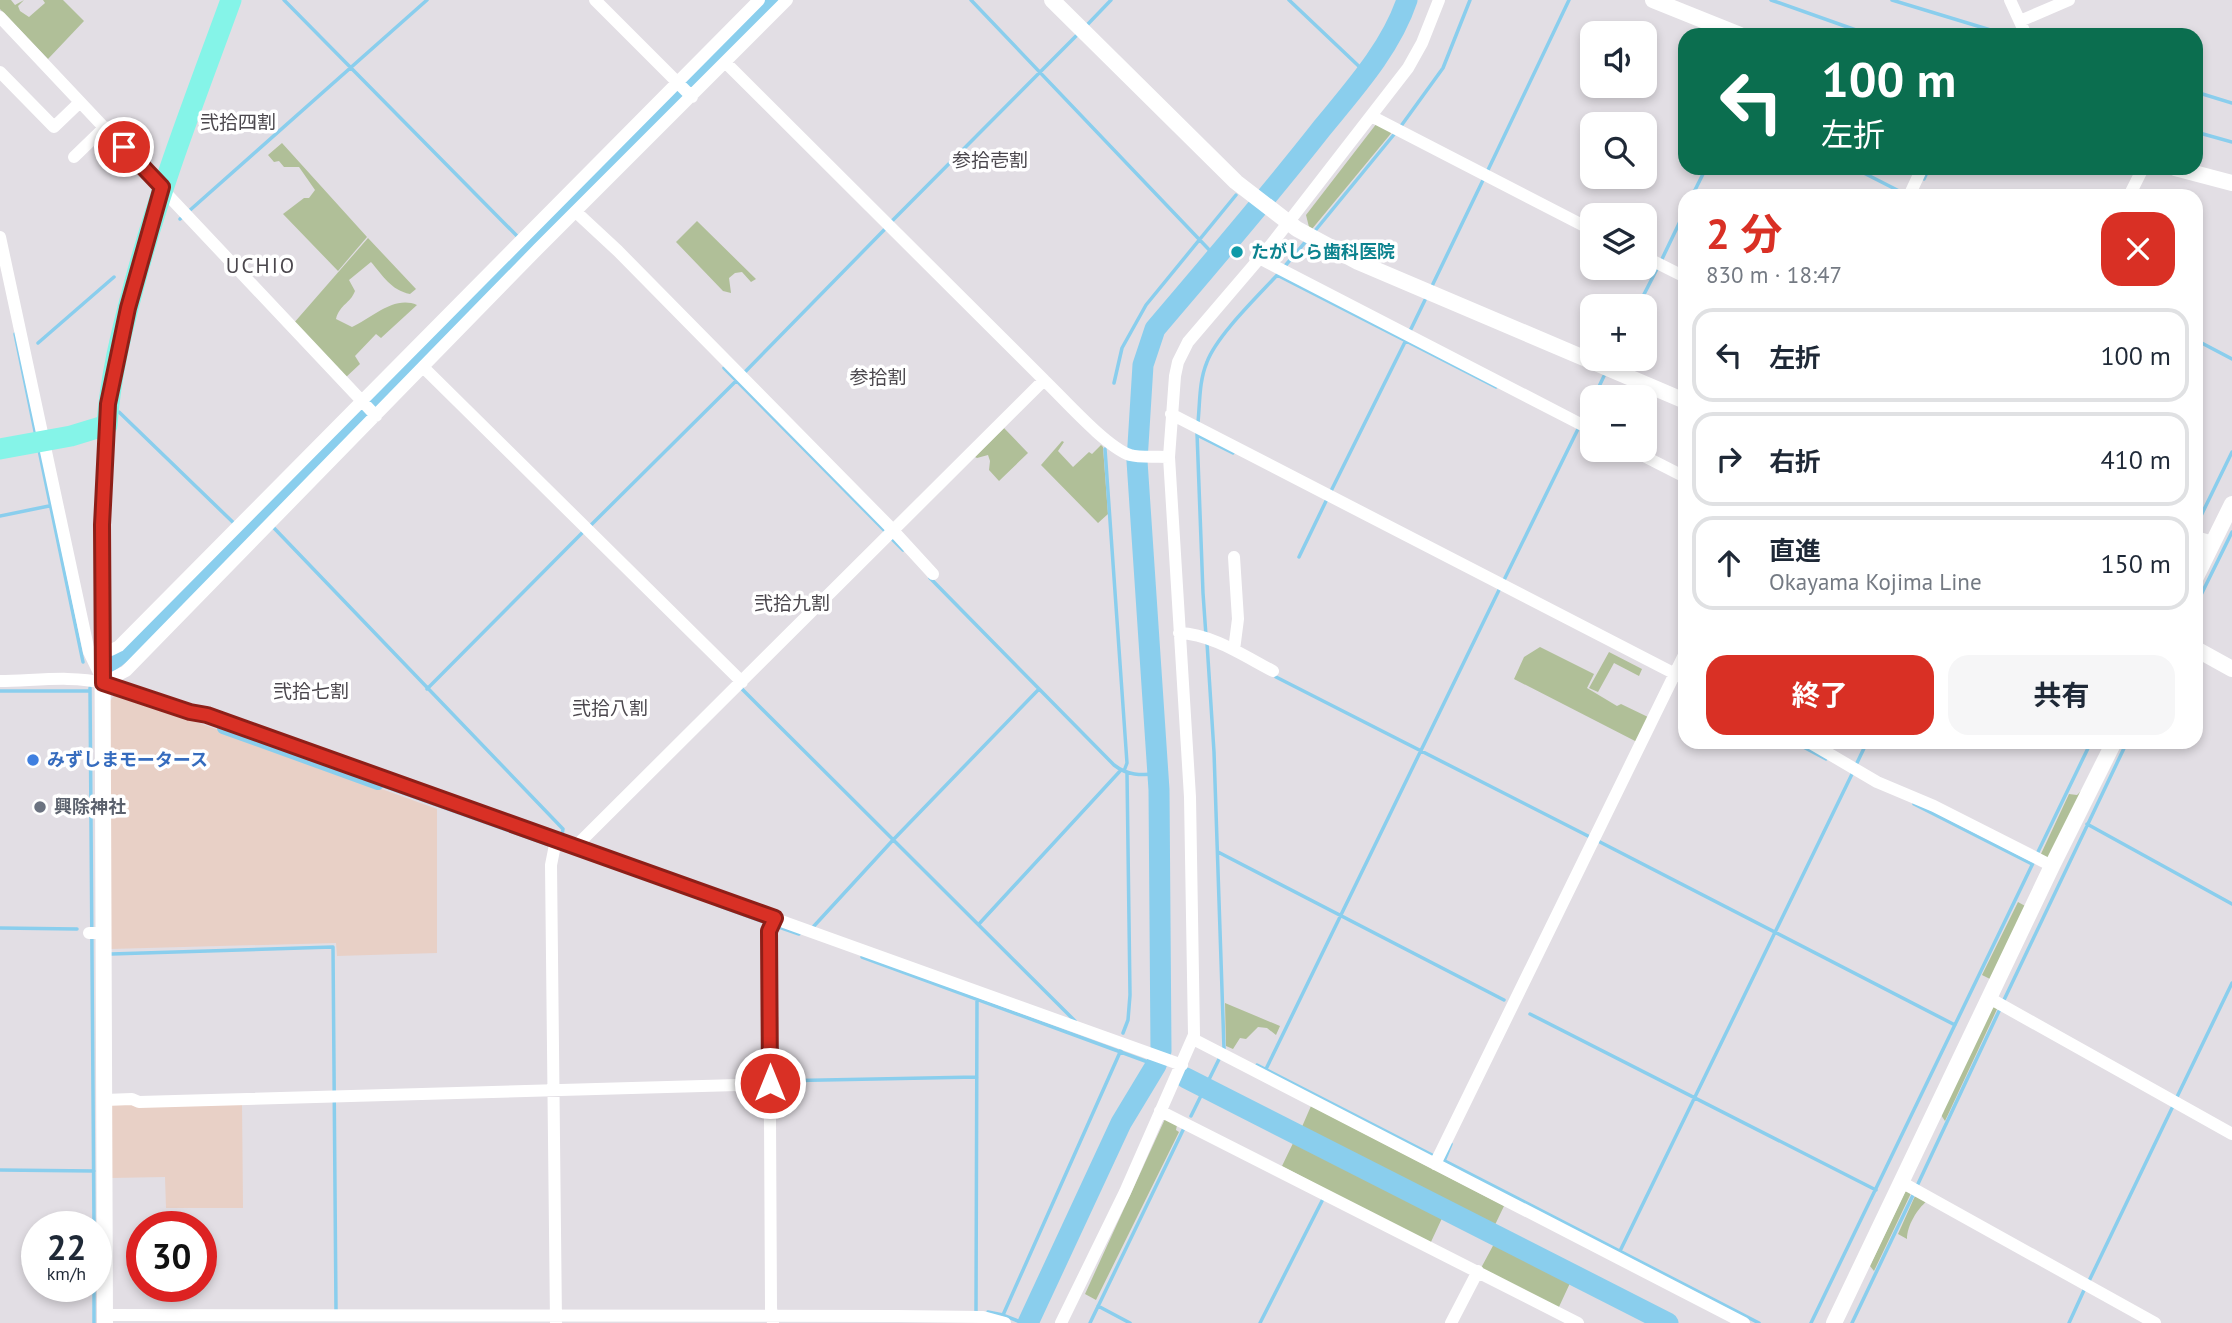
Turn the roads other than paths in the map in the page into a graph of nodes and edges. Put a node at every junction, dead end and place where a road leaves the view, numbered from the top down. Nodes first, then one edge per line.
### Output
1 (231, 0) edge
2 (595, 0) edge
3 (759, 0) edge
4 (787, 0) edge
5 (1052, 0) edge
6 (1438, 0) edge
7 (1653, 0) edge
8 (2010, 0) edge
9 (2069, 0) edge
10 (0, 17) edge
11 (2020, 21) junction
12 (1723, 28) edge
13 (2023, 28) edge
14 (726, 63) junction
15 (0, 72) edge
16 (683, 88) junction
17 (77, 105) dead end
18 (1371, 116) junction
19 (102, 130) junction
20 (74, 157) dead end
21 (2202, 175) edge
22 (2232, 183) edge
23 (162, 187) junction
24 (576, 212) junction
25 (1289, 222) junction
26 (1580, 224) edge
27 (0, 237) edge
28 (1259, 258) junction
29 (1657, 263) edge
30 (1678, 274) edge
31 (477, 297) junction
32 (447, 328) junction
33 (423, 367) junction
34 (1044, 380) junction
35 (1678, 398) edge
36 (365, 407) junction
37 (1171, 414) junction
38 (1580, 424) edge
39 (107, 425) junction
40 (40, 443) junction
41 (0, 449) edge
42 (1168, 457) junction
43 (1656, 462) edge
44 (1678, 473) edge
45 (2232, 504) edge
46 (891, 533) junction
47 (2203, 539) edge
48 (2213, 542) junction
49 (1234, 556) dead end
50 (2203, 563) edge
51 (933, 574) dead end
52 (1179, 633) junction
53 (111, 650) dead end
54 (1234, 650) junction
55 (2203, 653) edge
56 (2232, 669) edge
57 (1273, 671) dead end
58 (1678, 676) edge
59 (0, 681) edge
60 (1678, 681) edge
61 (103, 683) junction
62 (740, 684) junction
63 (1821, 749) edge
64 (2110, 749) edge
65 (554, 844) junction
66 (575, 847) junction
67 (2041, 860) junction
68 (773, 923) junction
69 (1998, 1003) junction
70 (1193, 1039) junction
71 (1178, 1063) junction
72 (770, 1082) junction
73 (553, 1091) junction
74 (105, 1100) junction
75 (1160, 1111) junction
76 (2232, 1134) edge
77 (1437, 1160) junction
78 (1911, 1187) junction
79 (1476, 1274) junction
80 (105, 1319) edge
81 (556, 1319) edge
82 (773, 1319) edge
83 (1005, 1323) edge
84 (1061, 1323) edge
85 (1451, 1323) edge
86 (1578, 1323) edge
87 (1744, 1323) edge
88 (1834, 1323) edge
89 (2155, 1323) edge

1 - 23 main road
2 - 16 street
3 - 16 street
4 - 14 street
5 - 25 street
6 - 18 street
7 - 12 street
8 - 11 street
9 - 11 street
10 - 19 street
11 - 13 street
14 - 16 street
14 - 34 street
15 - 17 street
16 - 24 street
16 - 31 street
18 - 25 street
18 - 26 street
19 - 20 street
19 - 23 street
21 - 22 street
23 - 36 street
23 - 39 main road
24 - 31 street
24 - 46 street
25 - 28 street
25 - 35 street
27 - 40 street
28 - 37 street
28 - 38 street
29 - 30 street
31 - 32 street
31 - 32 street
32 - 33 street
32 - 36 street
33 - 36 street
33 - 62 street
34 - 42 street
34 - 46 street
36 - 53 street
36 - 61 street
37 - 42 street
37 - 58 street
39 - 40 main road
39 - 61 street
40 - 41 main road
40 - 61 street
42 - 52 street
43 - 44 street
45 - 48 street
46 - 51 street
46 - 62 street
47 - 48 street
48 - 50 street
49 - 54 street
52 - 54 street
52 - 70 street
54 - 57 street
55 - 56 street
59 - 61 street
60 - 77 street
61 - 65 street
61 - 74 street
62 - 66 street
63 - 67 street
64 - 67 street
65 - 66 street
65 - 73 street
66 - 68 street
67 - 69 street
68 - 71 street
68 - 72 street
69 - 76 street
69 - 78 street
70 - 71 street
70 - 77 street
71 - 75 street
72 - 73 street
72 - 82 street
73 - 74 street
73 - 81 street
74 - 80 street
75 - 79 street
75 - 84 street
77 - 87 street
78 - 88 street
78 - 89 street
79 - 85 street
79 - 86 street
80 - 81 street
81 - 82 street
82 - 83 street

